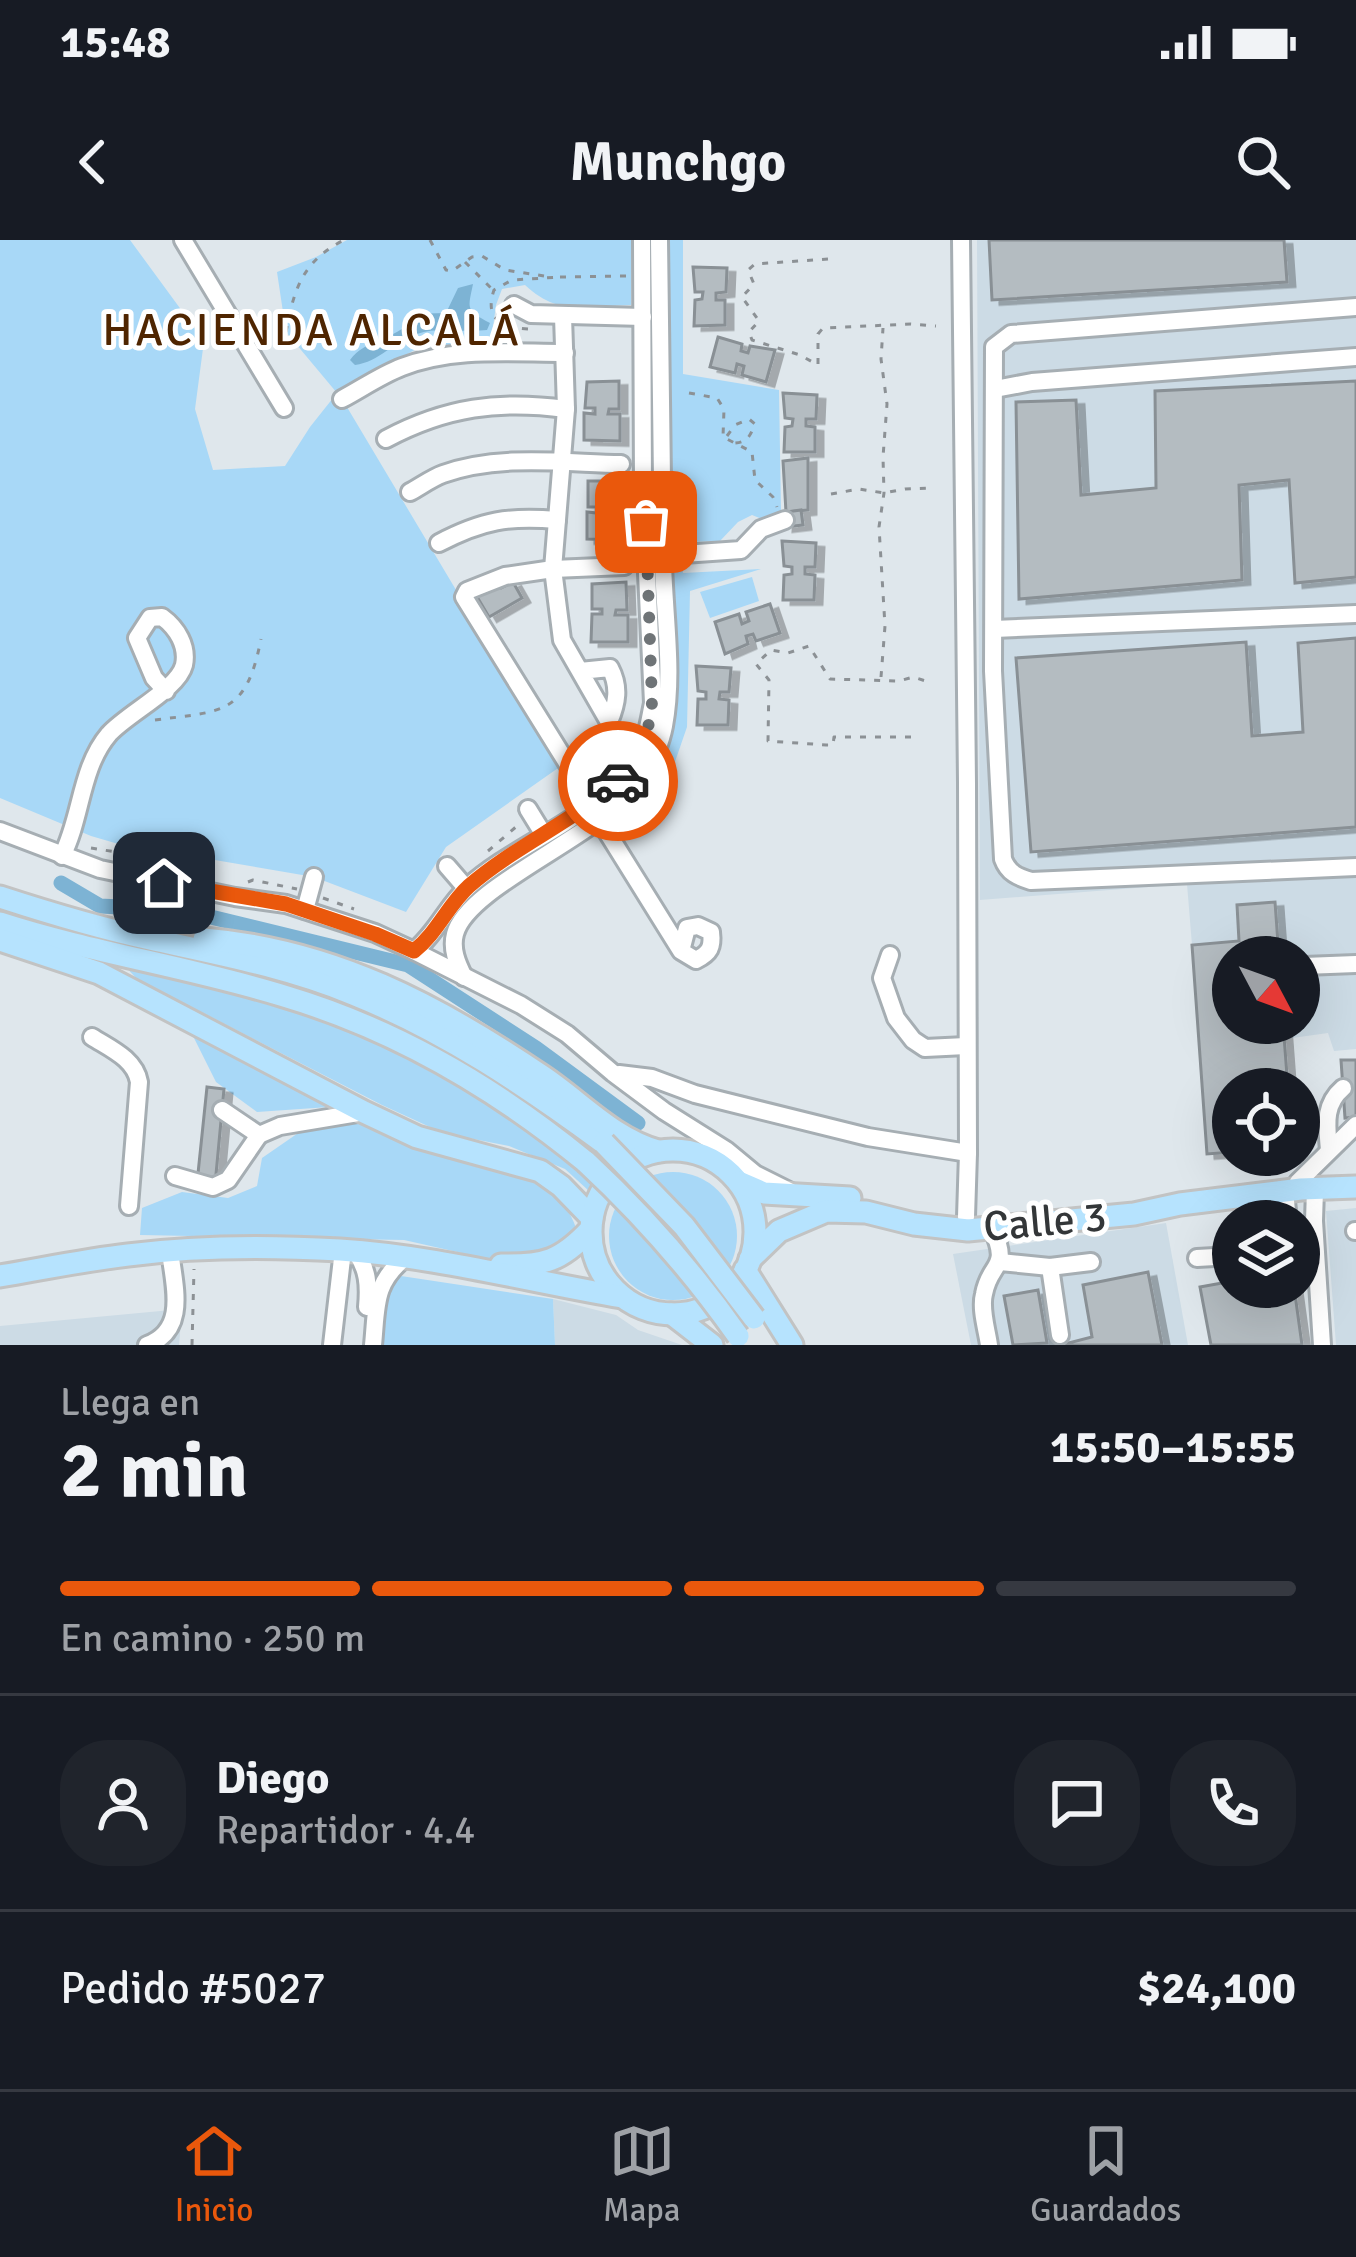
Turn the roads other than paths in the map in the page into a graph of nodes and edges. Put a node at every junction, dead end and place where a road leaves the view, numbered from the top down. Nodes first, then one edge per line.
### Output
1 (183, 240) edge
2 (642, 240) edge
3 (659, 240) edge
4 (961, 240) edge
5 (514, 305) dead end
6 (1356, 308) edge
7 (563, 316) junction
8 (643, 317) junction
9 (565, 353) junction
10 (1356, 357) edge
11 (995, 389) junction
12 (342, 400) dead end
13 (284, 408) dead end
14 (566, 409) junction
15 (386, 439) dead end
16 (561, 463) junction
17 (621, 464) dead end
18 (410, 492) dead end
19 (557, 520) junction
20 (785, 520) road end
21 (439, 543) dead end
22 (655, 556) junction
23 (624, 566) dead end
24 (553, 569) junction
25 (1356, 614) edge
26 (994, 629) junction
27 (580, 671) dead end
28 (166, 691) dead end
29 (575, 776) dead end
30 (590, 804) junction
31 (529, 812) road end
32 (601, 821) junction
33 (0, 831) edge
34 (544, 835) junction
35 (64, 850) junction
36 (447, 866) dead end
37 (1356, 867) edge
38 (466, 888) junction
39 (0, 897) edge
40 (0, 923) edge
41 (667, 928) junction
42 (687, 928) junction
43 (150, 939) junction
44 (0, 940) edge
45 (414, 951) junction
46 (681, 951) junction
47 (890, 956) dead end
48 (1356, 964) edge
49 (1320, 965) edge
50 (464, 978) junction
51 (92, 1036) dead end
52 (966, 1046) junction
53 (613, 1073) junction
54 (1342, 1088) dead end
55 (222, 1110) dead end
56 (364, 1112) junction
57 (1356, 1125) edge
58 (259, 1135) junction
59 (1329, 1150) junction
60 (658, 1151) junction
61 (968, 1153) junction
62 (1356, 1170) edge
63 (176, 1176) dead end
64 (739, 1182) junction
65 (1299, 1187) junction
66 (1356, 1187) edge
67 (797, 1196) junction
68 (1295, 1200) edge
69 (129, 1207) dead end
70 (965, 1217) junction
71 (591, 1224) junction
72 (992, 1228) junction
73 (170, 1251) junction
74 (349, 1251) junction
75 (406, 1257) junction
76 (1212, 1257) edge
77 (1197, 1258) dead end
78 (1000, 1262) junction
79 (1091, 1262) dead end
80 (454, 1264) junction
81 (748, 1264) junction
82 (1050, 1267) junction
83 (0, 1276) edge
84 (622, 1297) junction
85 (671, 1314) junction
86 (1060, 1335) dead end
87 (741, 1341) edge
88 (147, 1345) edge
89 (332, 1345) edge
90 (363, 1345) edge
91 (373, 1345) edge
92 (712, 1345) edge
93 (775, 1345) edge
94 (792, 1345) edge
95 (988, 1345) edge
96 (1322, 1345) edge

1 - 13 street
2 - 8 street
3 - 22 street
4 - 52 street
5 - 7 street
6 - 11 street
7 - 8 street
7 - 9 street
8 - 22 street
9 - 12 street
9 - 14 street
10 - 11 street
11 - 26 street
14 - 15 street
14 - 16 street
16 - 17 street
16 - 18 street
16 - 19 street
19 - 21 street
19 - 24 street
20 - 22 street
22 - 30 street
22 - 32 street
23 - 24 street
24 - 27 street
24 - 29 street
25 - 26 street
26 - 37 street
28 - 35 street
30 - 32 street
30 - 34 street
31 - 34 street
32 - 41 street
32 - 50 street
33 - 35 street
34 - 38 street
35 - 45 street
36 - 38 street
38 - 45 street
39 - 43 main road
40 - 87 main road, bridge
41 - 42 street
41 - 46 street
42 - 46 street
42 - 46 street
43 - 60 main road
43 - 93 main road, bridge
44 - 56 main road
45 - 50 street
47 - 52 street
48 - 49 street
50 - 53 street
51 - 69 street
52 - 61 street
53 - 61 street
53 - 67 street
54 - 59 street
55 - 58 street
56 - 58 street
56 - 71 main road
57 - 59 street
58 - 63 street
59 - 65 street
60 - 64 main road
60 - 71 main road
61 - 70 street
62 - 65 main road, Calle 3
64 - 67 main road, Calle 3
64 - 81 main road
65 - 66 main road, Calle 3
65 - 68 street
65 - 70 main road, Calle 3
65 - 72 main road, Calle 3
65 - 96 street
67 - 70 main road, Calle 3
71 - 80 main road
71 - 84 main road
72 - 78 street
72 - 81 main road, Calle 3
73 - 74 main road
73 - 83 main road
73 - 88 street
74 - 75 main road
74 - 89 street
74 - 90 street
75 - 80 main road
75 - 91 street
76 - 77 street
78 - 82 street
78 - 95 street
79 - 82 street
80 - 84 main road
81 - 85 main road
81 - 94 main road
82 - 86 street
84 - 85 main road
85 - 92 main road

